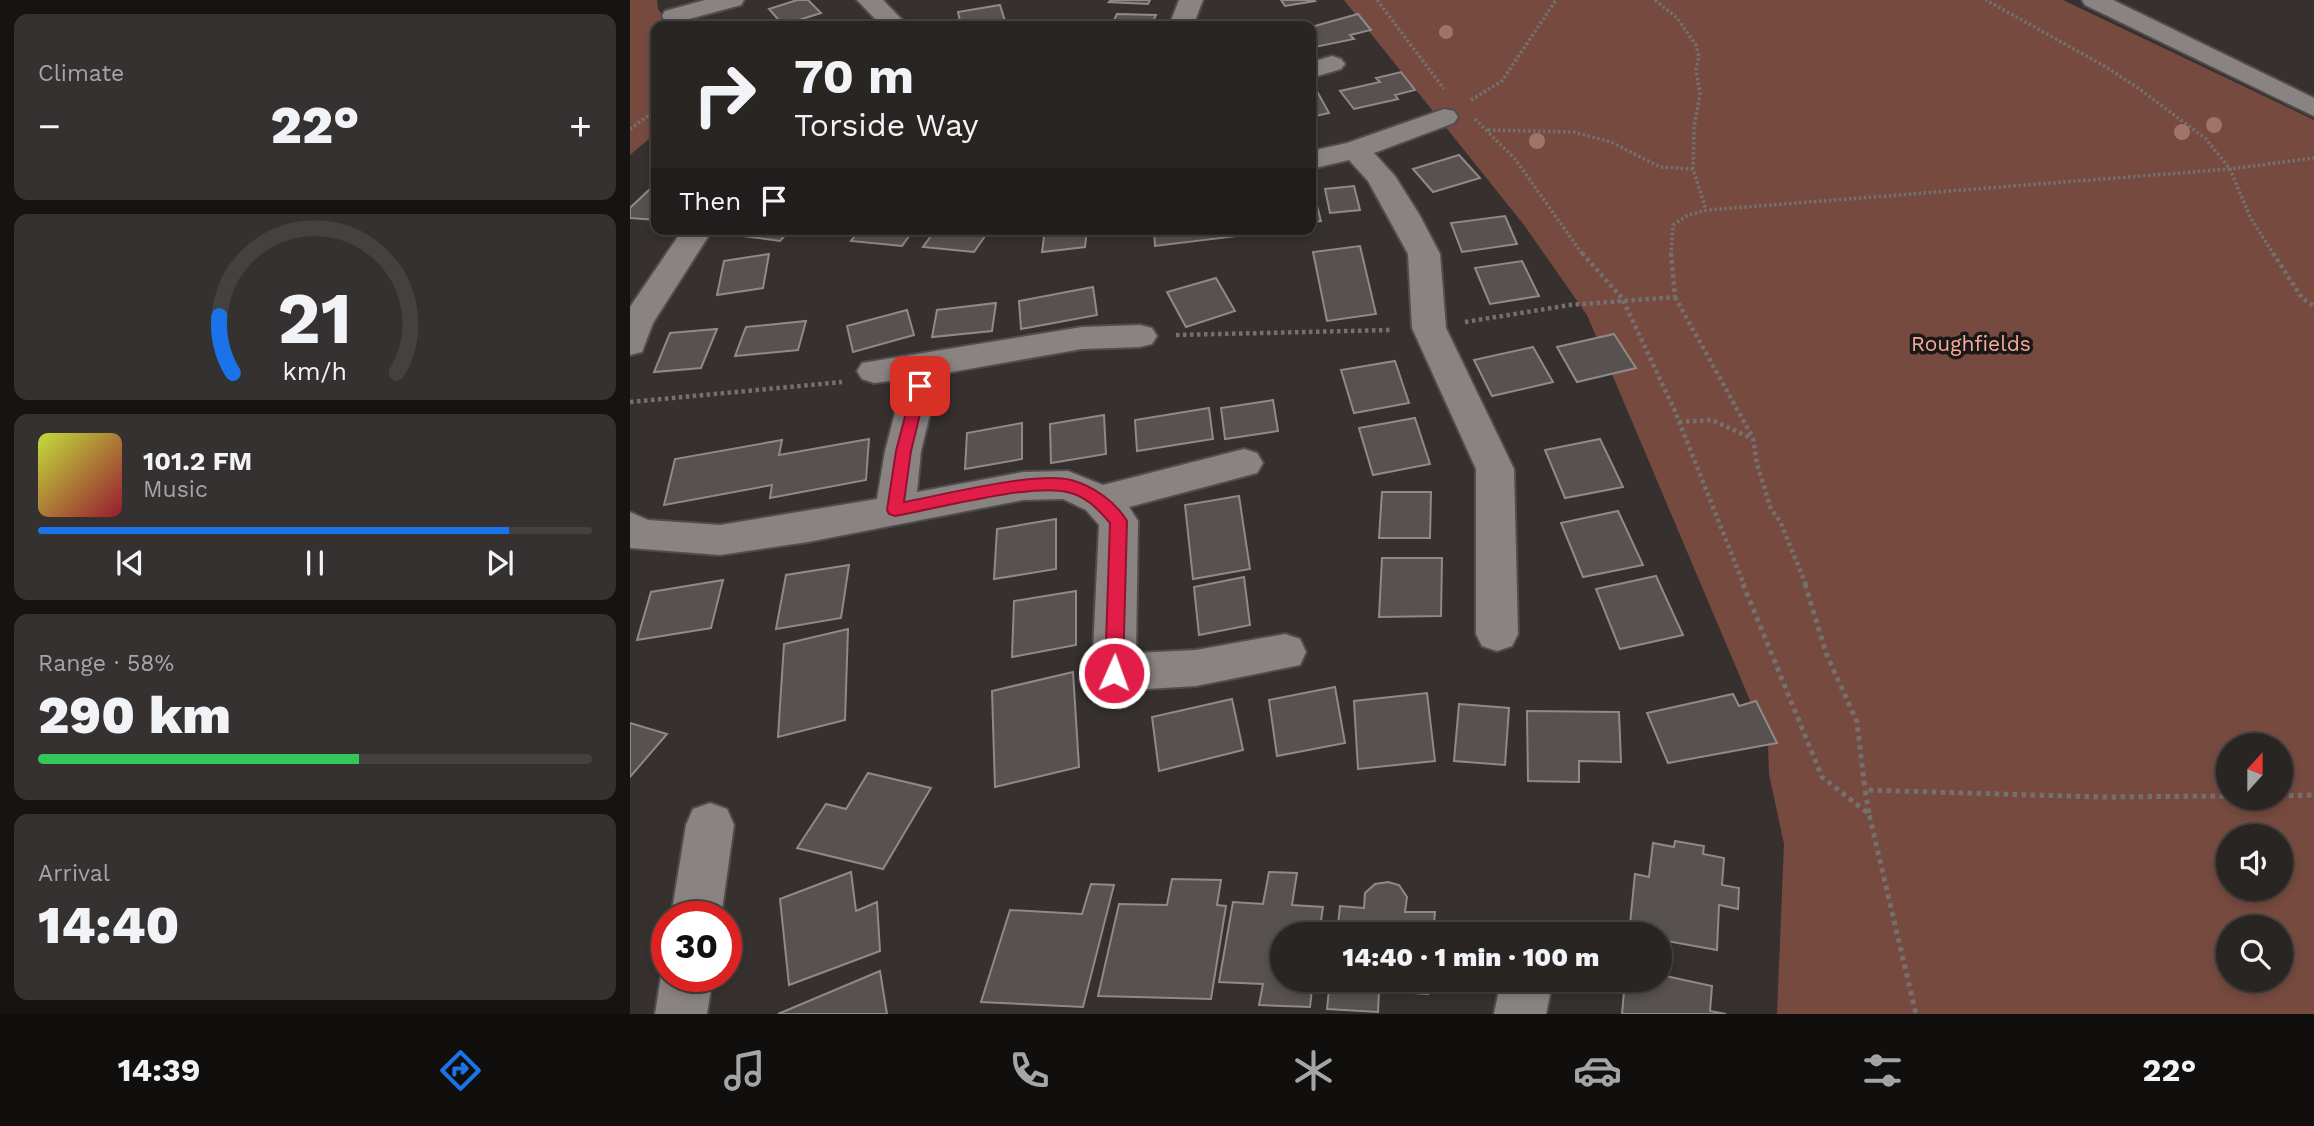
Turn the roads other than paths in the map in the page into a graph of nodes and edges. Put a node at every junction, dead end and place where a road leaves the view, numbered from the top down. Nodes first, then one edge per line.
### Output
1 (732, 0) edge
2 (869, 0) edge
3 (1191, 0) edge
4 (2094, 0) edge
5 (675, 14) edge
6 (891, 21) edge
7 (1183, 21) edge
8 (2314, 108) edge
9 (1452, 112) road end
10 (1355, 150) junction
11 (1316, 159) edge
12 (694, 235) edge
13 (1140, 336) road end
14 (630, 344) edge
15 (925, 365) junction
16 (874, 371) road end
17 (1244, 463) dead end
18 (1100, 500) junction
19 (895, 510) junction
20 (630, 527) edge
21 (1497, 634) dead end
22 (1285, 652) dead end
23 (710, 825) dead end
24 (698, 901) edge
25 (684, 992) edge
26 (1525, 992) edge
27 (681, 1014) edge
28 (1520, 1014) edge

1 - 5 street
2 - 6 street
3 - 7 street
4 - 8 street
9 - 10 street
10 - 11 street
10 - 21 street
12 - 14 street
13 - 15 street
15 - 16 street
15 - 19 street
17 - 18 street
18 - 19 street
18 - 22 street
19 - 20 street
23 - 24 street
25 - 27 street
26 - 28 street

